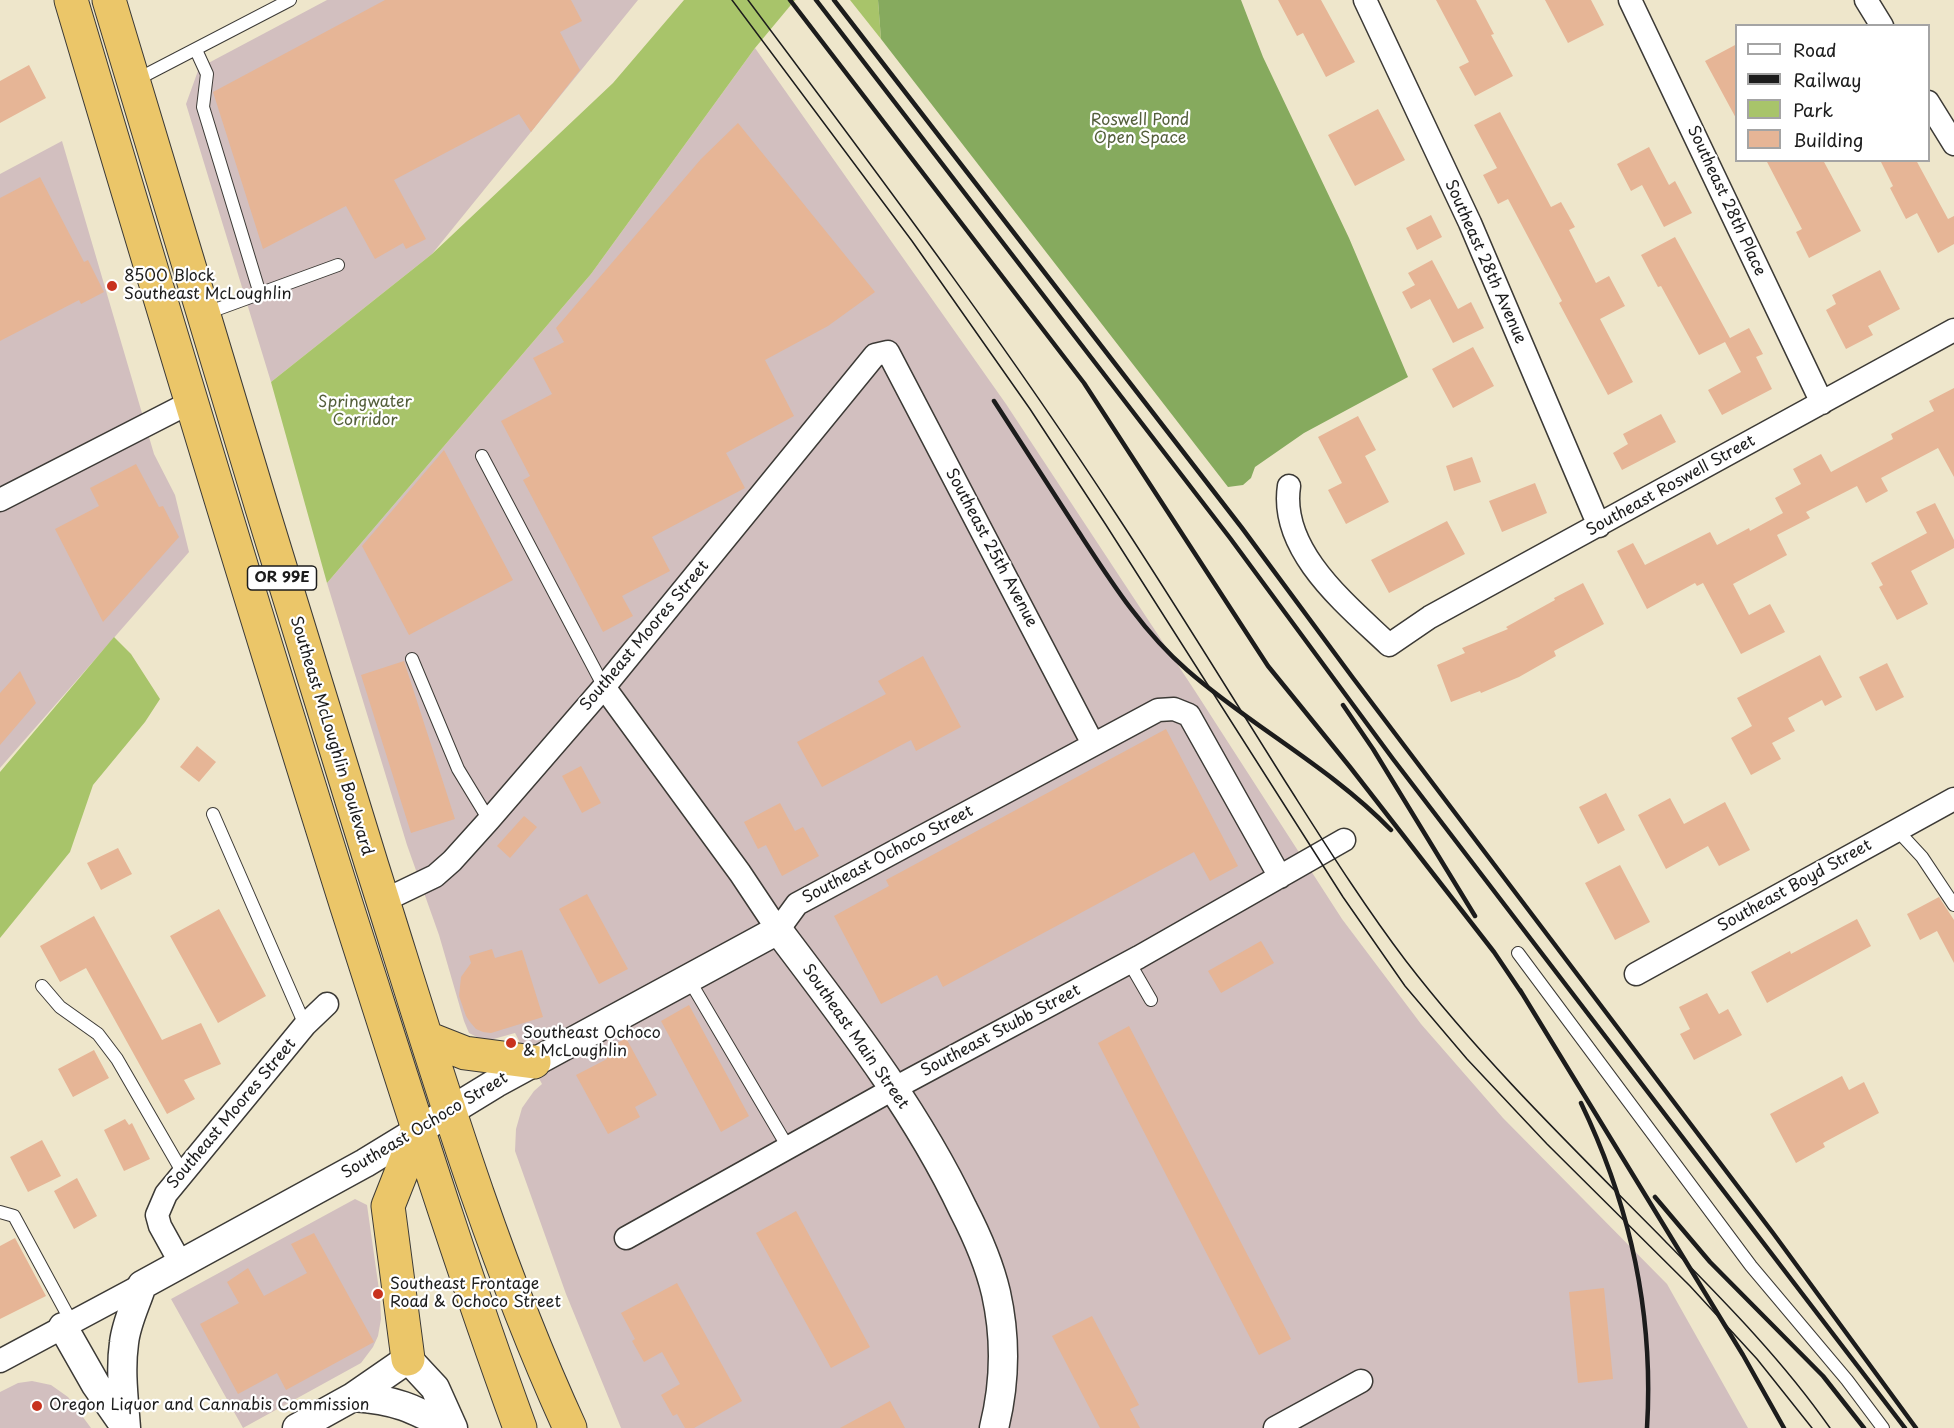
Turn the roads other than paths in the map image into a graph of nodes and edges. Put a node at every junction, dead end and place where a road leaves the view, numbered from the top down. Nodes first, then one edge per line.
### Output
1 (71, 0) edge
2 (109, 0) edge
3 (290, 0) edge
4 (1365, 0) edge
5 (1630, 0) edge
6 (1866, 0) edge
7 (1881, 24) edge
8 (196, 50) junction
9 (133, 81) junction
10 (1930, 104) edge
11 (1954, 144) edge
12 (338, 265) dead end
13 (260, 294) junction
14 (203, 314) junction
15 (1954, 330) edge
16 (888, 352) joint
17 (191, 402) junction
18 (1822, 403) junction
19 (482, 456) dead end
20 (1289, 486) dead end
21 (0, 500) edge
22 (1599, 526) junction
23 (412, 659) dead end
24 (604, 687) junction
25 (1093, 744) junction
26 (1954, 798) edge
27 (213, 814) dead end
28 (489, 820) junction
29 (1897, 830) junction
30 (1344, 840) dead end
31 (1280, 877) junction
32 (383, 902) junction
33 (1954, 905) edge
34 (778, 930) junction
35 (1518, 953) dead end
36 (1129, 962) junction
37 (1636, 974) dead end
38 (688, 978) junction
39 (42, 986) dead end
40 (1151, 1000) dead end
41 (327, 1004) dead end
42 (305, 1025) junction
43 (427, 1038) junction
44 (534, 1062) junction
45 (893, 1089) junction
46 (450, 1110) junction
47 (418, 1130) junction
48 (789, 1149) junction
49 (183, 1173) junction
50 (0, 1212) edge
51 (626, 1238) dead end
52 (181, 1264) junction
53 (142, 1285) junction
54 (67, 1325) junction
55 (408, 1359) junction
56 (0, 1361) edge
57 (1361, 1381) dead end
58 (353, 1397) junction
59 (126, 1428) edge
60 (297, 1428) edge
61 (451, 1428) edge
62 (520, 1428) edge
63 (570, 1428) edge
64 (994, 1428) edge
65 (1275, 1428) edge
66 (1883, 1428) edge

1 - 17 highway, OR 99E
2 - 9 highway, Southeast McLoughlin Boulevard / OR 99E
3 - 8 lane
4 - 22 street, Southeast 28th Avenue
5 - 18 street, Southeast 28th Place
6 - 7 street
8 - 9 lane
8 - 13 lane
9 - 14 highway, Southeast McLoughlin Boulevard / OR 99E
10 - 11 street
12 - 13 lane
13 - 14 lane
14 - 32 highway, Southeast McLoughlin Boulevard / OR 99E
15 - 18 street, Southeast Roswell Street
16 - 24 street, Southeast Moores Street
16 - 25 street, Southeast 25th Avenue
17 - 21 street
17 - 47 highway, OR 99E
18 - 22 street, Southeast Roswell Street
19 - 24 lane
20 - 22 street, Southeast Roswell Street
23 - 28 lane
24 - 28 street, Southeast Moores Street
24 - 34 street, Southeast Main Street
25 - 31 street, Southeast Ochoco Street
25 - 34 street, Southeast Ochoco Street
26 - 29 street, Southeast Boyd Street
27 - 42 lane
28 - 32 street, Southeast Moores Street
29 - 33 lane
29 - 37 street, Southeast Boyd Street
30 - 31 street, Southeast Stubb Street
31 - 36 street, Southeast Stubb Street
32 - 43 highway, Southeast McLoughlin Boulevard / OR 99E
34 - 38 street, Southeast Ochoco Street
34 - 45 street, Southeast Main Street
35 - 66 lane
36 - 40 lane
36 - 45 street, Southeast Stubb Street
38 - 44 street, Southeast Ochoco Street
38 - 48 lane
39 - 49 lane
41 - 42 street, Southeast Moores Street
42 - 49 street, Southeast Moores Street
43 - 44 highway
43 - 46 highway, Southeast McLoughlin Boulevard / OR 99E
44 - 46 street, Southeast Ochoco Street
45 - 48 street, Southeast Stubb Street
45 - 64 street, Southeast Main Street
46 - 47 street, Southeast Ochoco Street
46 - 63 highway, Southeast McLoughlin Boulevard / OR 99E
47 - 52 street, Southeast Ochoco Street
47 - 55 highway
47 - 62 highway, OR 99E
48 - 51 street, Southeast Stubb Street
49 - 52 street, Southeast Moores Street
50 - 54 lane
52 - 53 street, Southeast Ochoco Street
53 - 54 street, Southeast Ochoco Street
53 - 59 street
54 - 56 street, Southeast Ochoco Street
54 - 59 street
55 - 58 street
55 - 61 street
57 - 65 street
58 - 60 street
58 - 61 street

